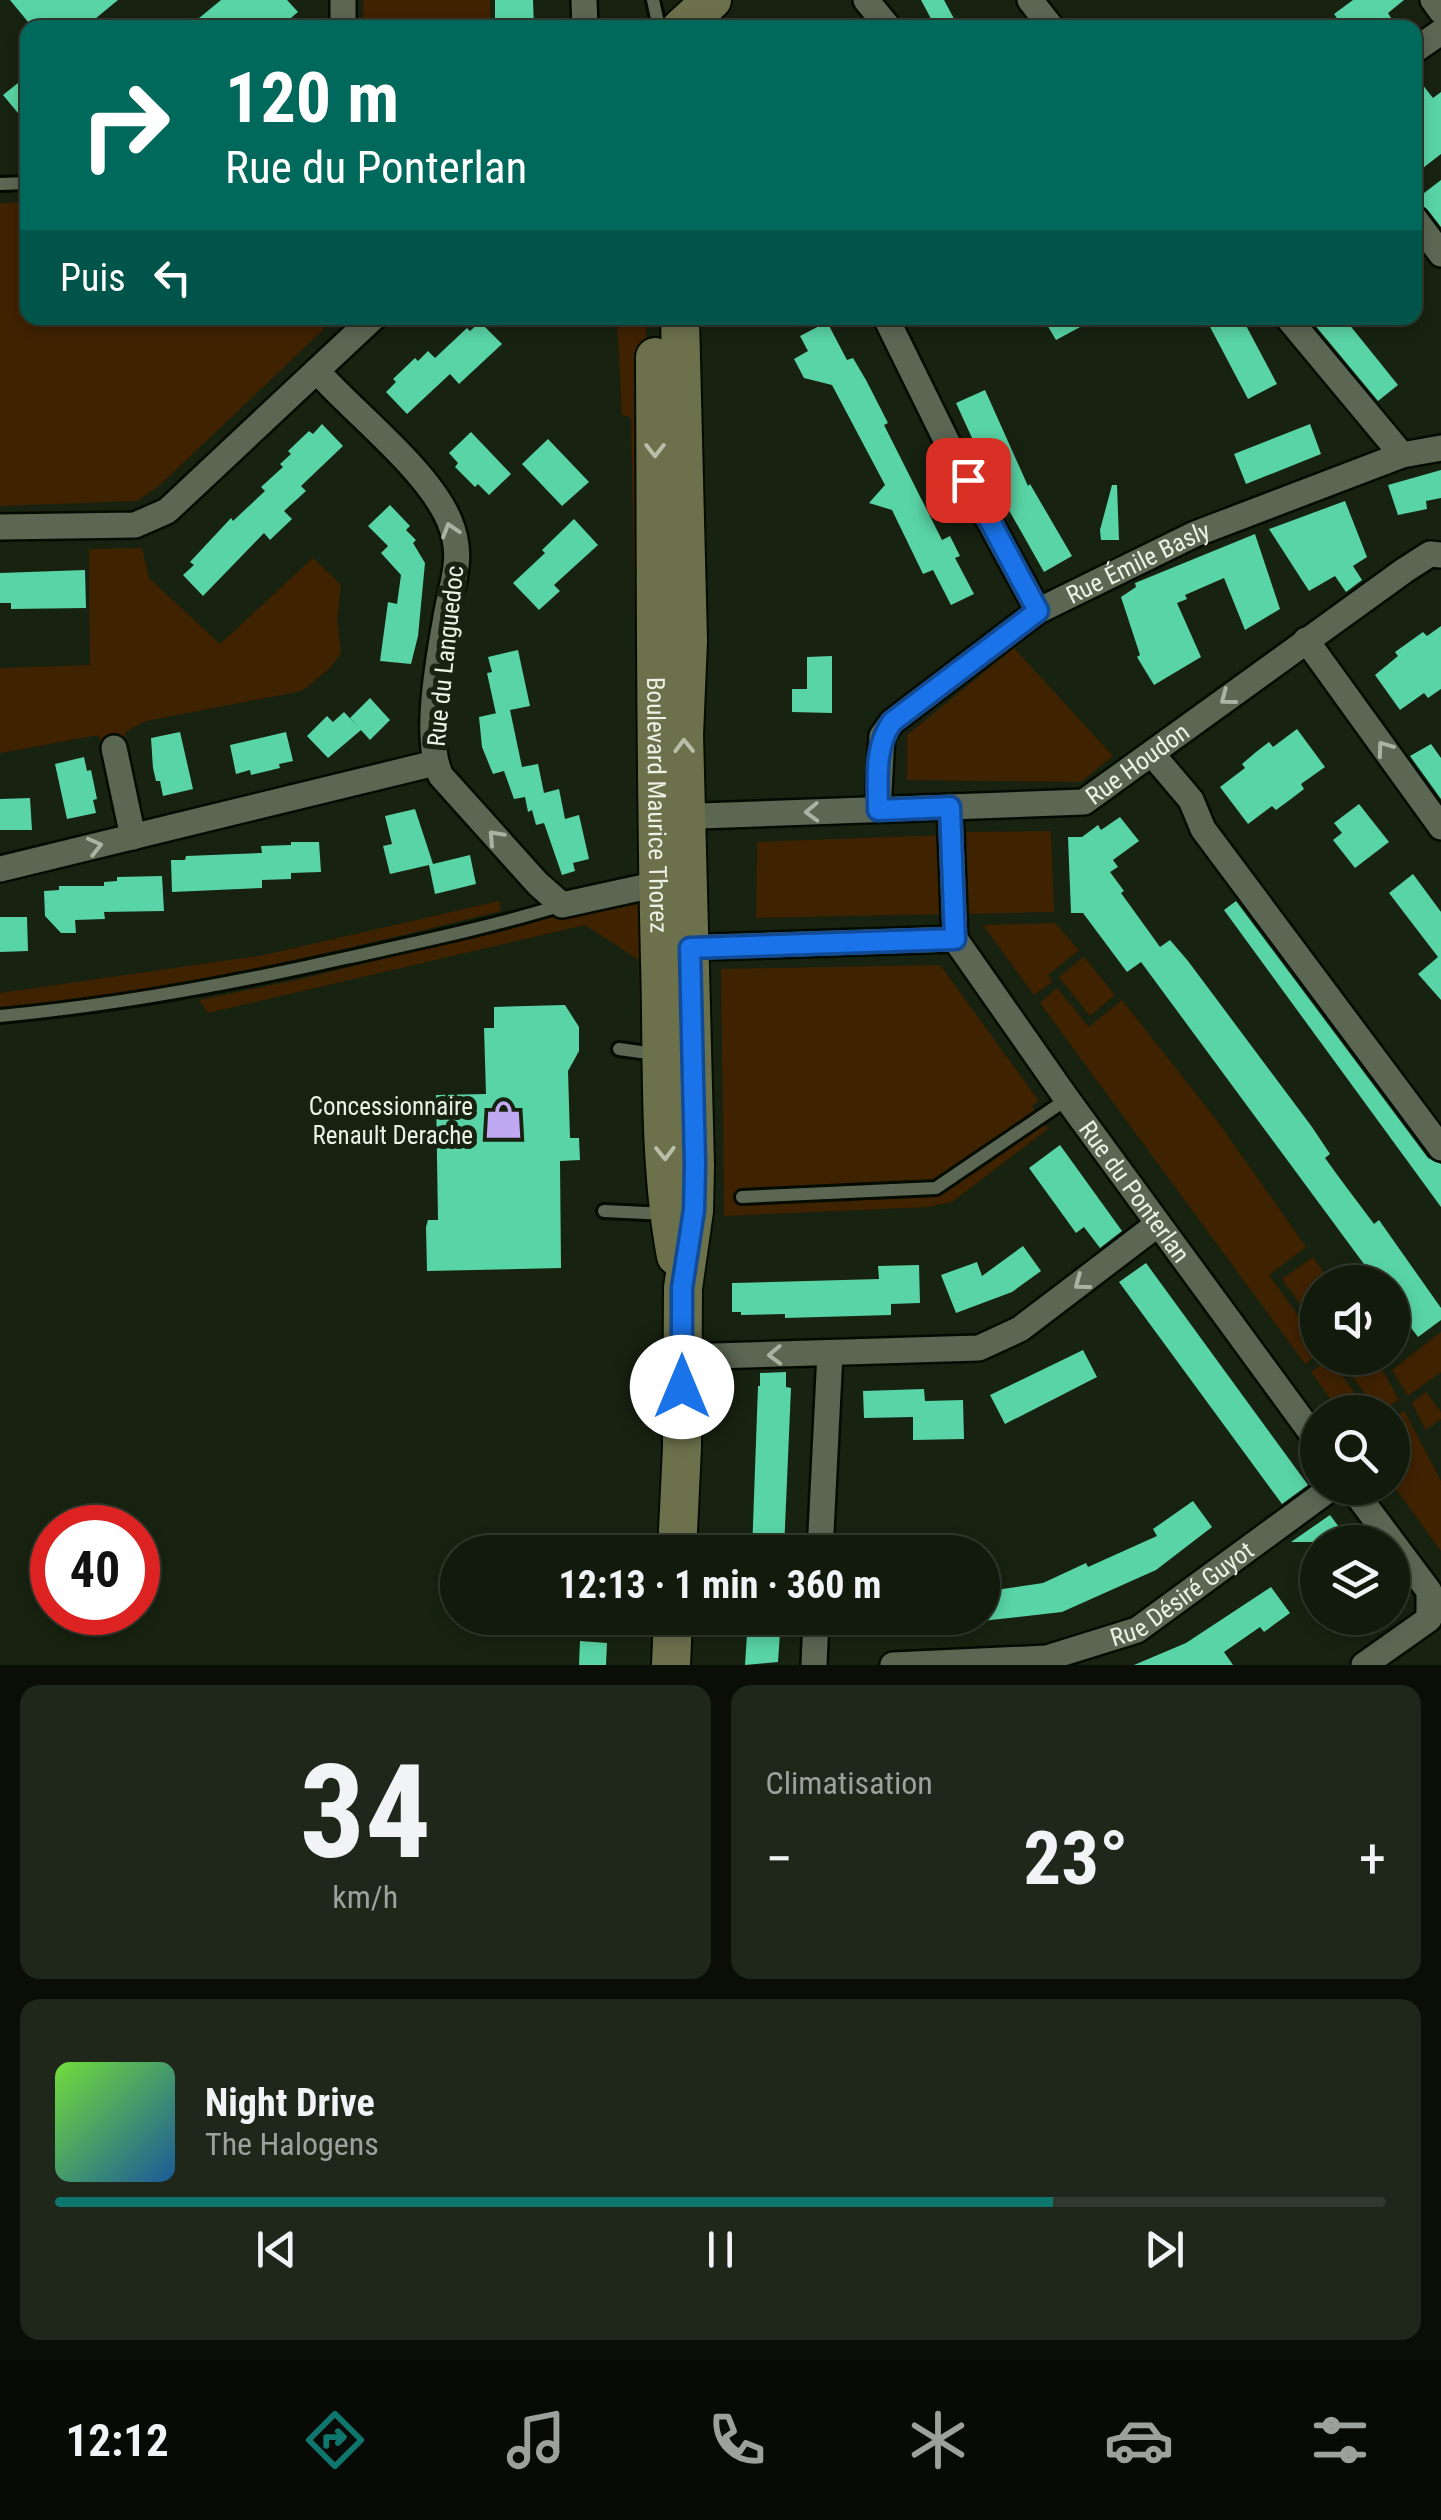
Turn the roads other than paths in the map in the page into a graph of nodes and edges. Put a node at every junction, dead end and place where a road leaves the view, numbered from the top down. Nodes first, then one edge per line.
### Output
1 (712, 0) edge
2 (866, 0) edge
3 (1030, 0) edge
4 (1433, 0) edge
5 (1441, 11) edge
6 (690, 20) edge
7 (882, 20) edge
8 (1046, 20) edge
9 (1422, 228) edge
10 (1441, 254) edge
11 (357, 325) edge
12 (655, 325) edge
13 (680, 325) edge
14 (889, 325) edge
15 (1294, 325) edge
16 (316, 371) junction
17 (1441, 448) edge
18 (1402, 455) junction
19 (0, 526) edge
20 (1441, 555) edge
21 (1038, 611) junction
22 (1306, 640) junction
23 (114, 748) dead end
24 (1152, 754) junction
25 (435, 763) junction
26 (950, 807) junction
27 (878, 810) junction
28 (671, 817) junction
29 (1441, 827) edge
30 (133, 837) junction
31 (0, 869) edge
32 (658, 884) junction
33 (562, 905) junction
34 (955, 939) junction
35 (675, 948) junction
36 (0, 1016) edge
37 (618, 1049) dead end
38 (678, 1055) junction
39 (1067, 1099) junction
40 (1441, 1148) edge
41 (742, 1197) dead end
42 (604, 1212) dead end
43 (681, 1212) junction
44 (1158, 1224) junction
45 (830, 1353) junction
46 (682, 1357) junction
47 (1300, 1417) edge
48 (1307, 1505) edge
49 (1365, 1505) edge
50 (677, 1535) edge
51 (821, 1535) edge
52 (672, 1635) edge
53 (815, 1635) edge
54 (671, 1665) edge
55 (814, 1665) edge
56 (892, 1665) edge
57 (1364, 1665) edge

1 - 6 street
2 - 7 street
3 - 8 street
4 - 5 street
9 - 10 street
11 - 16 street
12 -> 28 street, Boulevard Maurice Thorez
28 -> 13 street, Boulevard Maurice Thorez
14 - 21 street
15 - 18 street
16 - 19 street
25 -> 16 street, Rue du Languedoc
17 - 18 street, Rue Émile Basly
18 - 21 street, Rue Émile Basly
20 - 22 street, Rue Houdon
21 - 27 street, Rue Émile Basly
22 -> 24 street, Rue Houdon
29 -> 22 street
23 - 30 street
24 - 26 street, Rue Houdon
24 - 40 street
25 - 30 street
33 -> 25 street, Rue du Languedoc
26 - 27 street, Rue Houdon
26 - 34 street
27 -> 28 street, Rue Houdon
28 - 32 street, Boulevard Maurice Thorez
28 - 35 street, Boulevard Maurice Thorez
31 -> 30 street
32 - 33 street
32 - 35 street, Boulevard Maurice Thorez
33 - 36 lane
34 - 35 street
34 - 39 street, Rue du Ponterlan
35 - 38 street, Boulevard Maurice Thorez
37 - 38 lane
38 - 43 street, Boulevard Maurice Thorez
39 - 41 lane
39 - 44 street, Rue du Ponterlan
42 - 43 lane
43 - 46 street, Boulevard Maurice Thorez
44 -> 45 street
44 - 47 street, Rue du Ponterlan
45 -> 46 street
45 - 51 street
46 - 50 street, Boulevard Maurice Thorez
48 - 56 street, Rue Désiré Guyot
49 - 57 street
52 - 54 street
53 - 55 street

